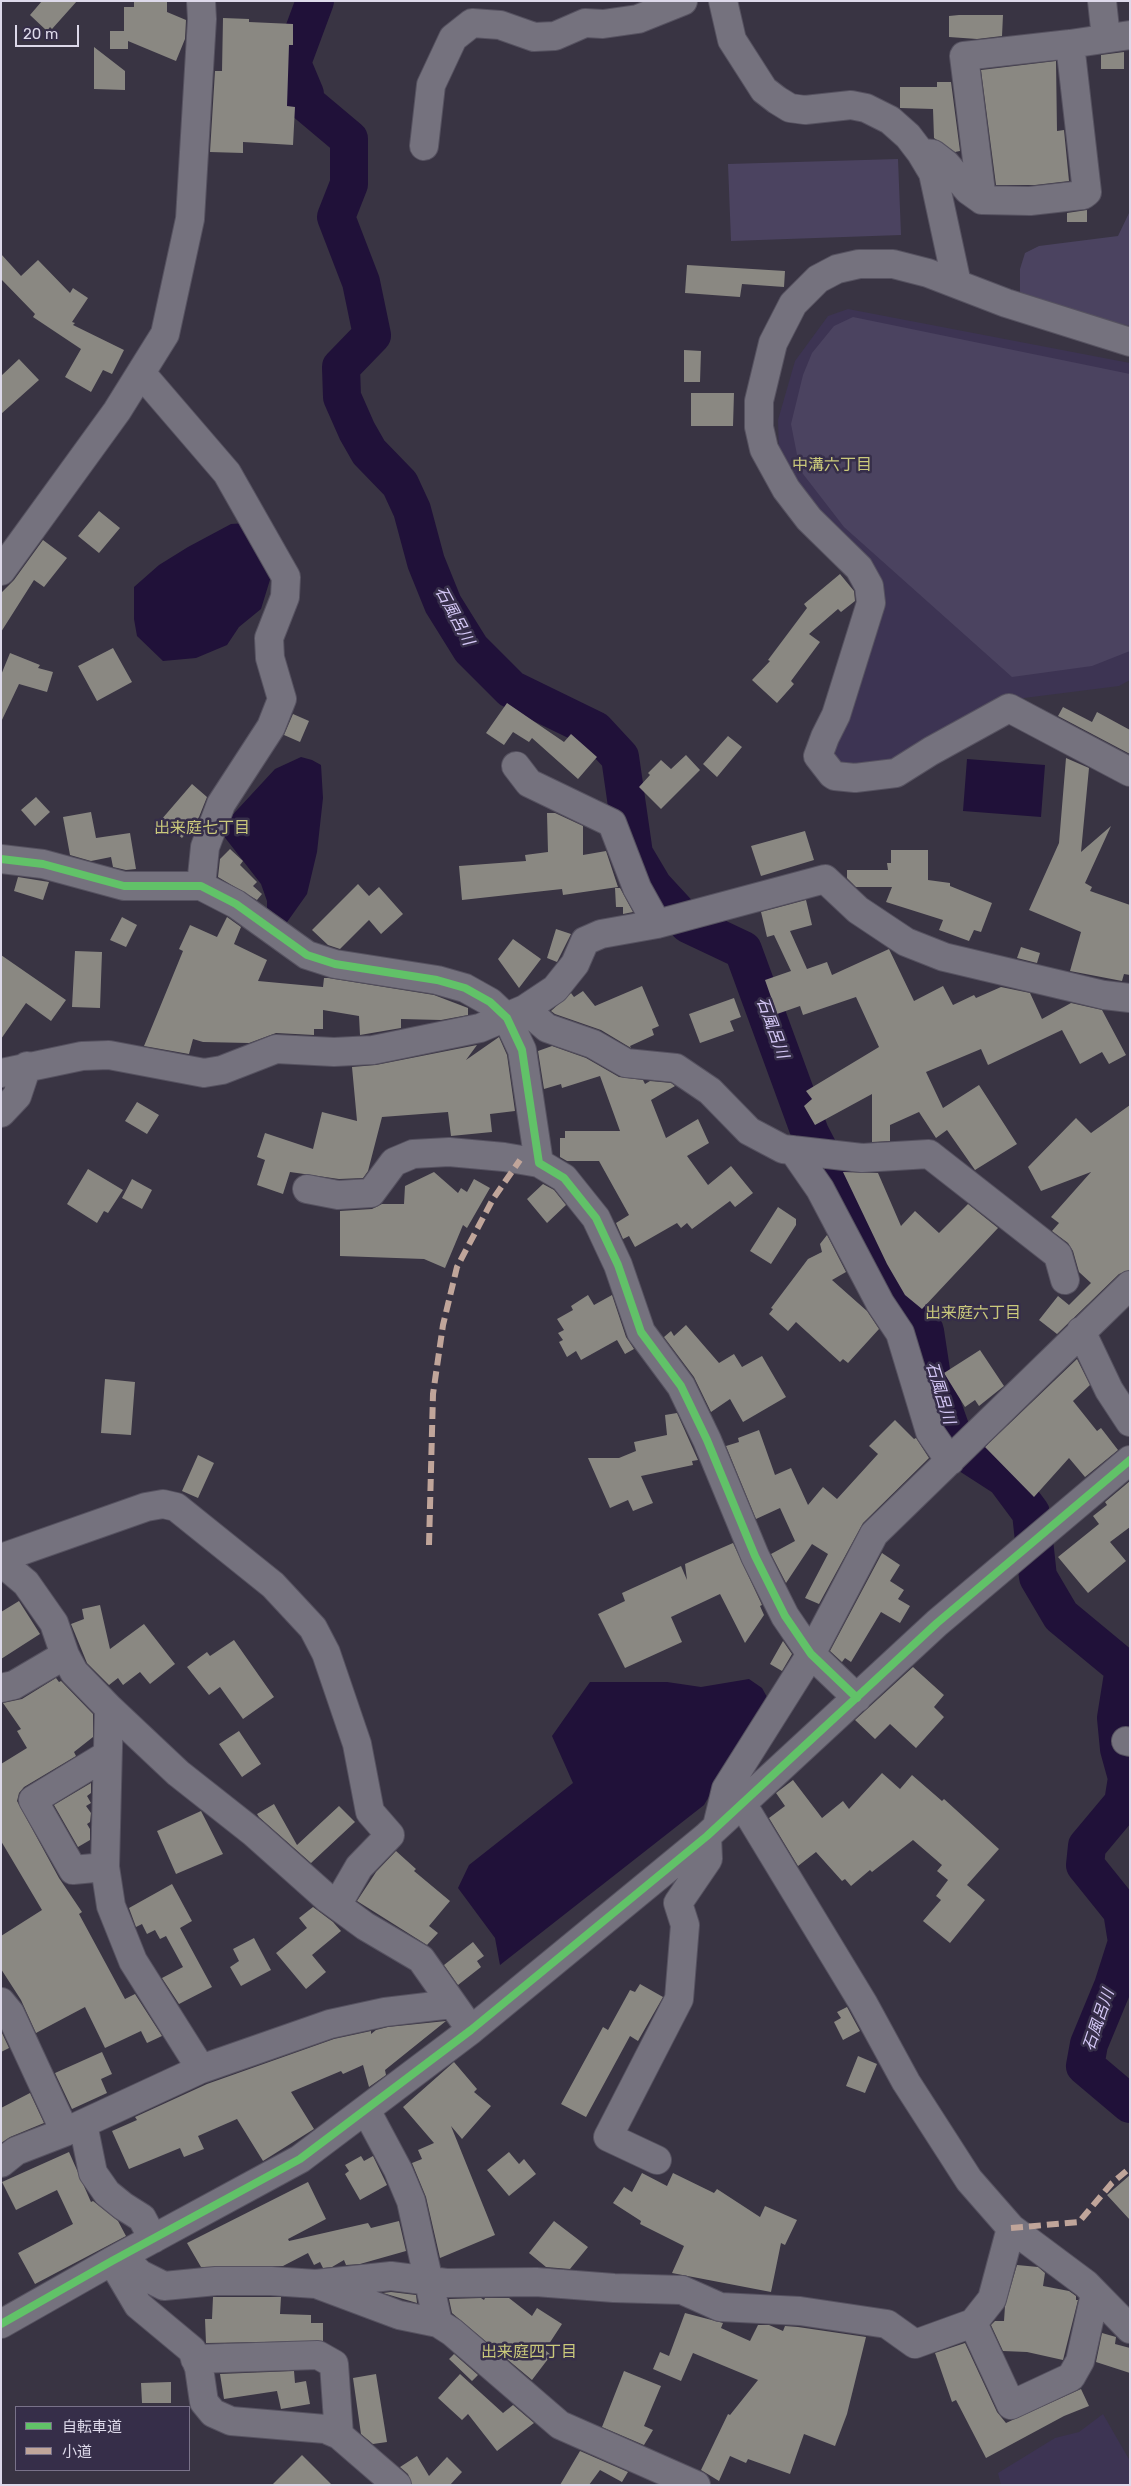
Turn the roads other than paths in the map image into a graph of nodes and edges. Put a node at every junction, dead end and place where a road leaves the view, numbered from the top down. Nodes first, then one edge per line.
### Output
1 (201, 1) edge
2 (683, 1) edge
3 (723, 1) edge
4 (1102, 1) edge
5 (1118, 36) edge
6 (1070, 44) junction
7 (424, 146) dead end
8 (922, 153) junction
9 (982, 200) junction
10 (957, 284) junction
11 (1130, 342) edge
12 (141, 373) junction
13 (1, 572) edge
14 (516, 766) dead end
15 (1130, 772) edge
16 (1, 859) edge
17 (201, 886) junction
18 (660, 923) junction
19 (1130, 998) edge
20 (516, 1014) junction
21 (27, 1066) junction
22 (1, 1074) edge
23 (1, 1113) edge
24 (811, 1152) junction
25 (538, 1164) junction
26 (307, 1189) dead end
27 (1065, 1280) dead end
28 (1130, 1285) edge
29 (1081, 1331) junction
30 (1130, 1422) edge
31 (958, 1453) junction
32 (1130, 1460) edge
33 (1, 1558) edge
34 (1, 1562) edge
35 (811, 1654) junction
36 (65, 1655) junction
37 (1, 1688) edge
38 (857, 1698) junction
39 (109, 1708) junction
40 (108, 1755) junction
41 (742, 1804) junction
42 (712, 1831) junction
43 (105, 1867) junction
44 (337, 1905) junction
45 (1, 2002) edge
46 (452, 2004) junction
47 (470, 2030) junction
48 (201, 2069) junction
49 (366, 2110) junction
50 (74, 2128) junction
51 (657, 2160) dead end
52 (1, 2163) edge
53 (1011, 2228) junction
54 (153, 2239) junction
55 (117, 2258) junction
56 (429, 2280) junction
57 (316, 2284) junction
58 (1095, 2294) junction
59 (438, 2323) junction
60 (973, 2323) junction
61 (1, 2324) edge
62 (1130, 2330) edge
63 (195, 2359) junction
64 (339, 2435) junction
65 (646, 2480) edge
66 (398, 2485) edge
67 (696, 2485) edge

1 - 12 street
2 - 7 street
3 - 8 street
4 - 5 street
5 - 6 street
6 - 9 street
6 - 9 street
8 - 9 street
8 - 10 street
10 - 11 street
10 - 15 street
12 - 13 street
12 - 17 street
14 - 18 street
16 - 17 street
17 - 20 street
18 - 19 street
18 - 20 street
20 - 21 street
20 - 24 street
20 - 25 street
21 - 22 street
21 - 23 street
24 - 27 street
24 - 31 street
25 - 26 street
25 - 35 street
28 - 29 street
29 - 30 street
29 - 31 street
31 - 35 street
32 - 38 street
33 - 44 street
34 - 36 street
35 - 38 street
35 - 42 street
36 - 37 street
36 - 39 street
38 - 41 street
39 - 40 street
39 - 44 street
40 - 43 street
40 - 43 street
41 - 42 street
41 - 53 street
42 - 47 street
42 - 51 street
43 - 48 street
44 - 46 street
45 - 50 street
46 - 47 street
46 - 48 street
47 - 49 street
48 - 50 street
49 - 54 street
49 - 56 street
50 - 52 street
50 - 54 street
53 - 58 street
53 - 60 street
54 - 55 street
55 - 57 street
55 - 61 street
55 - 63 street
56 - 57 street
56 - 59 street
56 - 60 street
57 - 59 street
58 - 60 street
58 - 62 street
59 - 65 street
63 - 64 street
63 - 64 street
64 - 66 street
65 - 67 street

